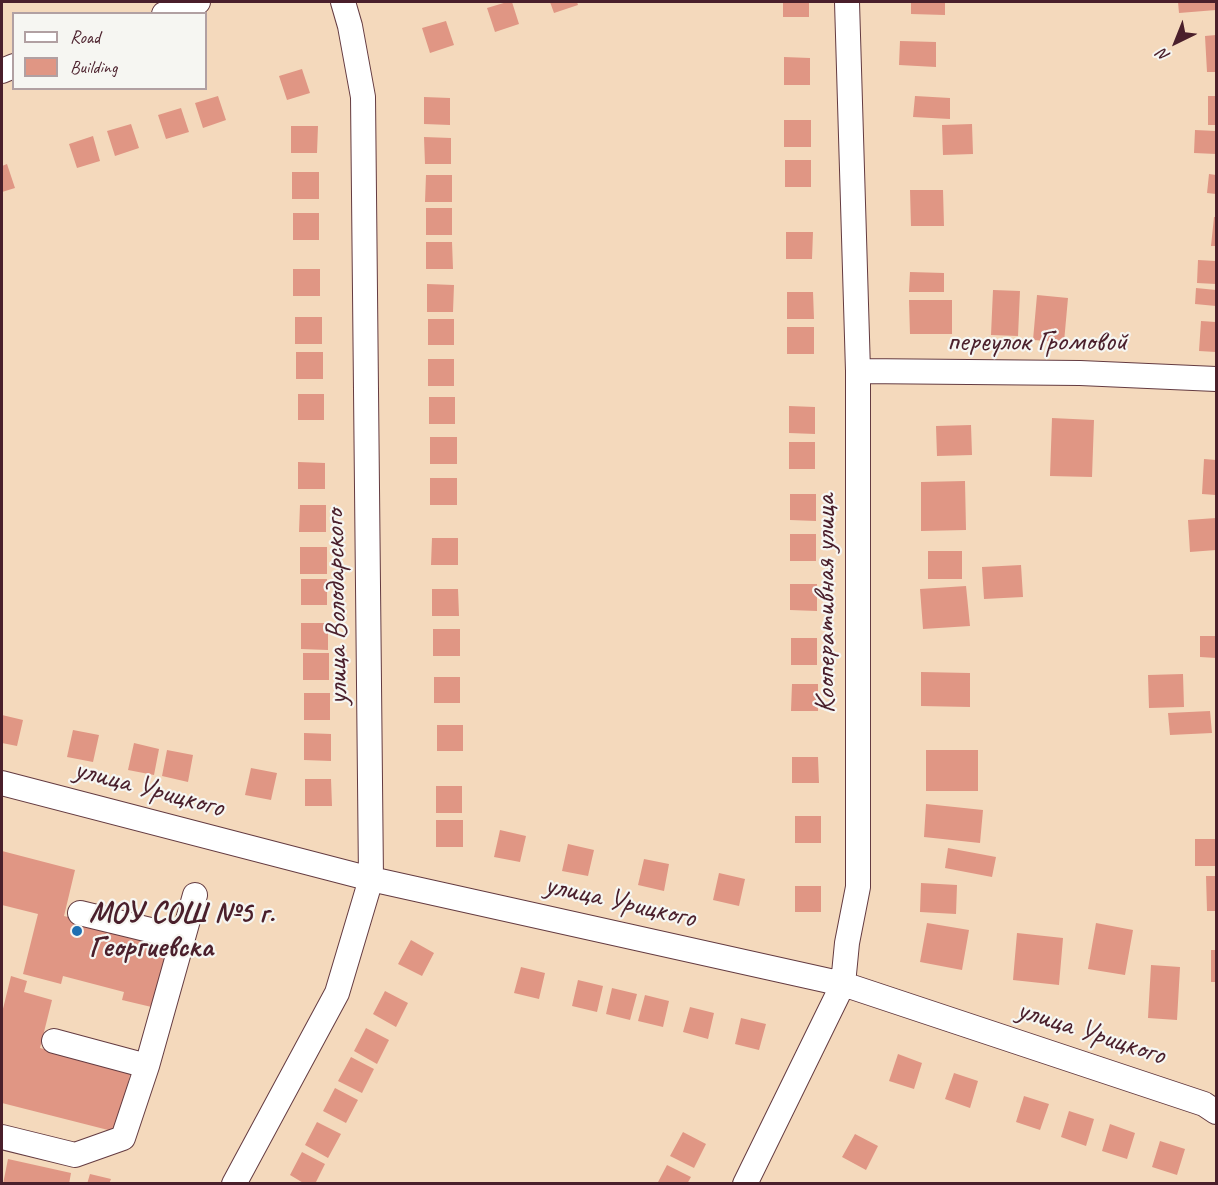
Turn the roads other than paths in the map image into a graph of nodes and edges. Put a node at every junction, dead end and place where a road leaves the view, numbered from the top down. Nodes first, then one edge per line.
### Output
1 (198, 2) edge
2 (343, 2) edge
3 (847, 2) edge
4 (170, 12) edge
5 (858, 371) junction
6 (1216, 379) edge
7 (2, 783) edge
8 (371, 879) junction
9 (195, 895) dead end
10 (80, 913) dead end
11 (183, 938) junction
12 (843, 984) junction
13 (54, 1041) dead end
14 (147, 1066) junction
15 (1216, 1112) edge
16 (2, 1137) edge
17 (234, 1184) edge
18 (745, 1184) edge

1 - 4 street
2 - 8 street, улица Володарского
3 - 5 street, Кооперативная улица
5 - 6 street, переулок Громовой
5 - 12 street, Кооперативная улица
7 - 8 street, улица Урицкого
8 - 12 street, улица Урицкого
8 - 17 street, улица Володарского
9 - 11 street
10 - 11 street
11 - 14 street
12 - 15 street, улица Урицкого
12 - 18 street, Кооперативная улица
13 - 14 street
14 - 16 street

